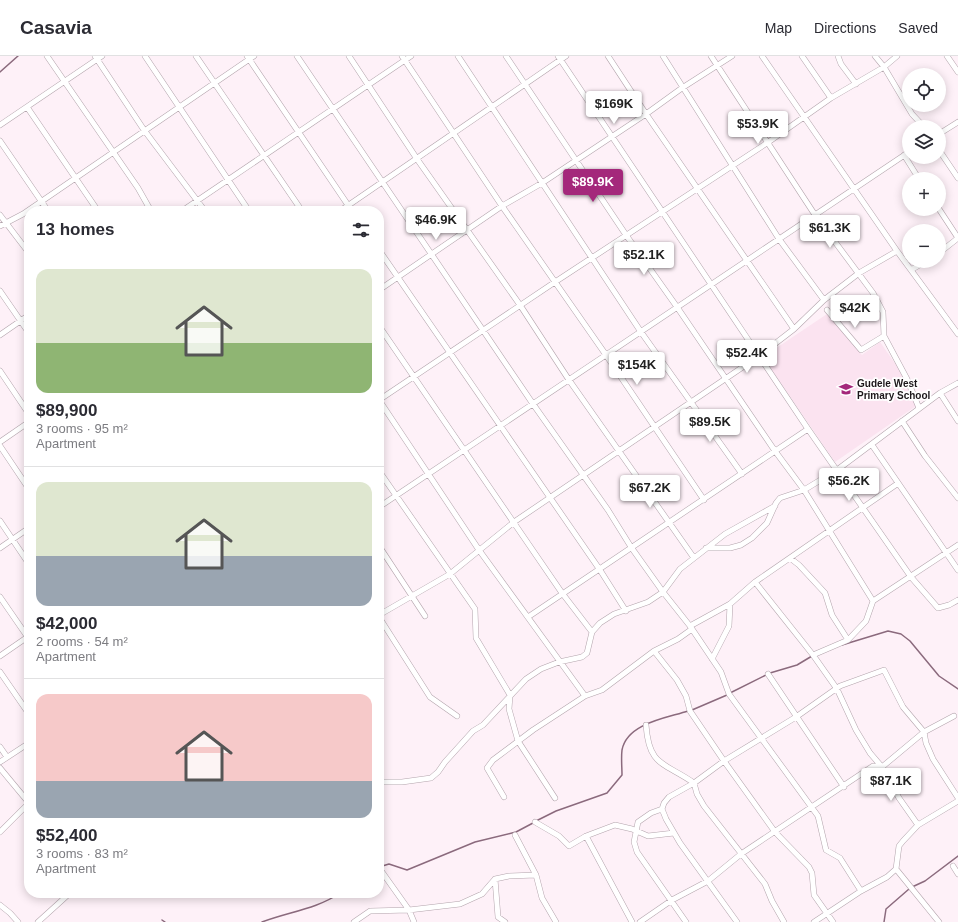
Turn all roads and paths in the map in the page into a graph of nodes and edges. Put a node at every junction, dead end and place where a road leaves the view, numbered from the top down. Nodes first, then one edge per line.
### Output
1 (47, 56) edge
2 (145, 56) edge
3 (196, 56) edge
4 (297, 56) edge
5 (349, 56) edge
6 (411, 56) edge
7 (458, 56) edge
8 (506, 56) edge
9 (566, 56) edge
10 (608, 56) edge
11 (663, 56) edge
12 (711, 56) edge
13 (732, 56) edge
14 (762, 56) edge
15 (802, 56) edge
16 (838, 56) edge
17 (875, 56) edge
18 (897, 56) edge
19 (947, 56) edge
20 (98, 57) edge
21 (250, 57) edge
22 (403, 58) edge
23 (560, 58) edge
24 (716, 65) junction
25 (884, 66) junction
26 (958, 72) edge
27 (64, 82) junction
28 (214, 83) junction
29 (526, 84) junction
30 (856, 84) junction
31 (368, 85) junction
32 (682, 88) junction
33 (831, 98) junction
34 (179, 106) junction
35 (27, 107) junction
36 (490, 107) junction
37 (333, 109) junction
38 (646, 114) junction
39 (805, 116) junction
40 (918, 120) edge
41 (958, 122) edge
42 (0, 125) edge
43 (144, 130) junction
44 (946, 130) edge
45 (299, 132) junction
46 (453, 134) junction
47 (611, 137) junction
48 (0, 141) edge
49 (767, 143) junction
50 (112, 152) junction
51 (264, 156) junction
52 (902, 156) edge
53 (417, 159) junction
54 (946, 160) edge
55 (575, 161) junction
56 (731, 166) junction
57 (75, 177) junction
58 (958, 178) edge
59 (228, 180) junction
60 (382, 182) junction
61 (542, 183) junction
62 (697, 189) junction
63 (855, 189) junction
64 (40, 200) junction
65 (198, 200) junction
66 (348, 205) joint
67 (33, 206) edge
68 (44, 206) edge
69 (95, 206) edge
70 (148, 206) edge
71 (189, 206) edge
72 (202, 206) edge
73 (246, 206) edge
74 (299, 206) edge
75 (502, 206) junction
76 (662, 212) junction
77 (24, 213) edge
78 (0, 215) edge
79 (815, 215) junction
80 (944, 216) edge
81 (5, 223) junction
82 (0, 226) edge
83 (467, 230) junction
84 (626, 235) junction
85 (958, 238) edge
86 (779, 239) junction
87 (24, 247) edge
88 (946, 247) edge
89 (897, 251) junction
90 (431, 254) junction
91 (384, 257) edge
92 (592, 257) junction
93 (746, 259) junction
94 (914, 268) edge
95 (911, 270) junction
96 (859, 273) junction
97 (398, 277) junction
98 (555, 282) junction
99 (712, 284) junction
100 (384, 287) edge
101 (0, 291) edge
102 (824, 300) junction
103 (520, 305) junction
104 (677, 307) junction
105 (827, 310) dead end
106 (24, 319) edge
107 (21, 321) junction
108 (24, 326) edge
109 (794, 329) junction
110 (484, 330) junction
111 (641, 332) junction
112 (384, 333) edge
113 (958, 334) edge
114 (0, 335) edge
115 (884, 336) junction
116 (449, 353) junction
117 (606, 355) junction
118 (759, 356) junction
119 (0, 371) edge
120 (414, 377) junction
121 (726, 378) junction
122 (569, 380) junction
123 (958, 383) edge
124 (940, 393) junction
125 (384, 397) edge
126 (692, 402) junction
127 (533, 404) junction
128 (24, 407) edge
129 (384, 408) edge
130 (919, 408) junction
131 (902, 421) junction
132 (958, 421) edge
133 (24, 425) edge
134 (500, 427) junction
135 (654, 427) junction
136 (808, 429) junction
137 (0, 442) edge
138 (872, 445) junction
139 (0, 446) edge
140 (464, 450) junction
141 (619, 450) junction
142 (775, 451) junction
143 (837, 470) junction
144 (742, 474) junction
145 (428, 475) junction
146 (583, 475) junction
147 (384, 478) edge
148 (24, 482) edge
149 (897, 484) junction
150 (804, 490) junction
151 (396, 496) junction
152 (550, 497) junction
153 (958, 498) edge
154 (704, 500) junction
155 (384, 504) edge
156 (775, 506) junction
157 (863, 506) junction
158 (0, 521) edge
159 (514, 522) junction
160 (669, 522) junction
161 (829, 530) junction
162 (24, 532) edge
163 (12, 540) junction
164 (958, 545) edge
165 (631, 547) junction
166 (0, 548) edge
167 (706, 548) junction
168 (479, 550) junction
169 (384, 553) edge
170 (946, 553) junction
171 (24, 557) edge
172 (694, 558) junction
173 (790, 558) junction
174 (600, 570) junction
175 (958, 570) edge
176 (450, 574) junction
177 (911, 576) junction
178 (755, 582) junction
179 (663, 592) junction
180 (562, 593) junction
181 (413, 596) junction
182 (0, 597) edge
183 (958, 600) edge
184 (873, 601) junction
185 (730, 604) junction
186 (626, 611) junction
187 (384, 613) edge
188 (425, 616) dead end
189 (528, 617) junction
190 (384, 624) edge
191 (691, 627) junction
192 (24, 631) edge
193 (592, 632) junction
194 (848, 640) junction
195 (24, 641) edge
196 (654, 651) junction
197 (813, 655) junction
198 (0, 656) edge
199 (712, 659) junction
200 (559, 662) junction
201 (0, 672) edge
202 (768, 674) dead end
203 (837, 689) junction
204 (510, 695) junction
205 (585, 696) junction
206 (24, 707) edge
207 (457, 716) dead end
208 (954, 716) dead end
209 (796, 717) junction
210 (646, 725) dead end
211 (924, 732) junction
212 (762, 738) junction
213 (518, 741) junction
214 (24, 746) edge
215 (0, 747) edge
216 (7, 758) junction
217 (724, 761) junction
218 (0, 762) edge
219 (882, 767) junction
220 (0, 768) edge
221 (384, 782) edge
222 (694, 783) junction
223 (844, 787) junction
224 (24, 797) edge
225 (504, 797) dead end
226 (555, 798) dead end
227 (958, 800) edge
228 (24, 808) edge
229 (812, 808) junction
230 (662, 809) junction
231 (0, 822) edge
232 (535, 822) dead end
233 (7, 825) junction
234 (918, 825) junction
235 (636, 831) junction
236 (0, 832) edge
237 (775, 832) junction
238 (674, 833) junction
239 (515, 835) dead end
240 (586, 836) junction
241 (741, 854) junction
242 (953, 866) dead end
243 (896, 869) junction
244 (958, 874) edge
245 (384, 875) edge
246 (536, 875) junction
247 (495, 879) junction
248 (708, 881) junction
249 (861, 891) junction
250 (64, 898) edge
251 (672, 900) junction
252 (0, 905) edge
253 (409, 910) junction
254 (826, 914) junction
255 (18, 922) edge
256 (38, 922) edge
257 (355, 922) edge
258 (414, 922) edge
259 (505, 922) edge
260 (556, 922) edge
261 (632, 922) edge
262 (640, 922) edge
263 (686, 922) edge
264 (737, 922) edge
265 (784, 922) edge
266 (814, 922) edge
267 (833, 922) edge
268 (939, 922) edge

1 - 27 street
2 - 34 street
3 - 28 street
4 - 37 street
5 - 31 street
6 - 22 street
7 - 36 street
8 - 29 street
9 - 23 street
10 - 38 street
11 - 32 street
12 - 24 street
13 - 24 street
14 - 39 street
15 - 33 street
16 - 30 street
17 - 25 street
18 - 25 street
19 - 26 street
20 - 27 street
20 - 43 street
21 - 28 street
21 - 45 street
22 - 31 street
22 - 46 street
23 - 29 street
23 - 47 street
24 - 32 street
24 - 49 street
25 - 30 street
25 - 40 street
27 - 35 street
27 - 50 street
28 - 34 street
28 - 51 street
29 - 36 street
29 - 55 street
30 - 33 street
31 - 37 street
31 - 53 street
32 - 38 street
32 - 56 street
33 - 39 street
34 - 43 street
34 - 59 street
35 - 42 street
35 - 57 street
36 - 46 street
36 - 61 street
37 - 45 street
37 - 60 street
38 - 47 street
38 - 62 street
39 - 49 street
39 - 63 street
41 - 44 street
43 - 50 street
43 - 65 street
45 - 51 street
45 - 66 street
46 - 53 street
46 - 75 street
47 - 55 street
47 - 76 street
48 - 64 street
49 - 56 street
49 - 79 street
50 - 57 street
50 - 70 street
51 - 59 street
51 - 74 street
52 - 63 street
53 - 60 street
53 - 83 street
54 - 58 street
55 - 61 street
55 - 84 street
56 - 62 street
56 - 86 street
57 - 64 street
57 - 69 street
59 - 65 street
59 - 73 street
60 - 66 street
60 - 90 street
61 - 75 street
61 - 92 street
62 - 76 street
62 - 93 street
63 - 79 street
63 - 89 street
64 - 67 street
64 - 68 street
65 - 71 street
65 - 72 street
75 - 83 street
75 - 98 street
76 - 84 street
76 - 99 street
77 - 81 street
78 - 81 street
79 - 86 street
79 - 96 street
80 - 85 street
81 - 82 street
81 - 87 street
83 - 90 street
83 - 103 street
84 - 92 street
84 - 104 street
85 - 88 street
86 - 93 street
86 - 102 street
89 - 95 street
89 - 96 street
90 - 97 street
90 - 110 street
91 - 97 street
92 - 98 street
92 - 111 street
93 - 99 street
93 - 109 street
94 - 95 street
95 - 113 street
96 - 102 street
96 - 115 street
97 - 100 street
97 - 116 street
98 - 103 street
98 - 117 street
99 - 104 street
99 - 118 street
101 - 107 street
102 - 109 street
103 - 110 street
103 - 122 street
104 - 111 street
104 - 121 street
105 - 115 street
106 - 107 street
107 - 108 street
107 - 114 street
109 - 118 street
110 - 116 street
110 - 127 street
111 - 117 street
111 - 126 street
112 - 120 street
115 - 130 street
116 - 120 street
116 - 134 street
117 - 122 street
117 - 135 street
118 - 121 street
118 - 136 street
119 - 128 street
120 - 125 street
120 - 140 street
121 - 126 street
121 - 142 street
122 - 127 street
122 - 141 street
123 - 124 street
124 - 130 street
124 - 132 street
126 - 135 street
126 - 144 street
127 - 134 street
127 - 146 street
129 - 145 street
130 - 131 street
131 - 138 street
131 - 153 street
133 - 137 street
134 - 140 street
134 - 152 street
135 - 141 street
135 - 154 street
136 - 142 street
136 - 143 street
138 - 143 street
138 - 149 street
139 - 148 street
140 - 145 street
140 - 159 street
141 - 146 street
141 - 160 street
142 - 144 street
142 - 150 street
143 - 150 street
143 - 157 street
144 - 154 street
145 - 151 street
145 - 168 street
146 - 152 street
146 - 165 street
147 - 151 street
149 - 157 street
149 - 170 street
150 - 156 street
150 - 161 street
151 - 155 street
151 - 176 street
152 - 159 street
152 - 174 street
154 - 160 street
156 - 167 street
156 - 167 street
157 - 161 street
157 - 177 street
158 - 163 street
159 - 168 street
159 - 180 street
160 - 165 street
160 - 172 street
161 - 173 street
161 - 184 street
162 - 163 street
163 - 166 street
163 - 171 street
164 - 170 street
165 - 174 street
165 - 179 street
167 - 172 street
168 - 176 street
168 - 189 street
169 - 181 street
170 - 175 street
170 - 177 street
172 - 179 street
173 - 178 street
173 - 194 street
174 - 180 street
174 - 186 street
176 - 181 street
176 - 204 street
177 - 183 street
177 - 184 street
178 - 185 street
178 - 197 street
179 - 186 street
179 - 191 street
180 - 189 street
180 - 193 street
181 - 187 street
181 - 188 street
182 - 192 street
184 - 194 street
185 - 191 street
185 - 199 street
186 - 193 street
189 - 200 street
190 - 207 street
191 - 196 street
191 - 199 street
193 - 200 street
194 - 197 street
195 - 198 street
196 - 205 street
196 - 217 street
197 - 203 street
199 - 212 street
200 - 204 street
200 - 205 street
201 - 206 street
202 - 209 street
203 - 209 street
203 - 211 street
203 - 219 street
204 - 213 street
204 - 221 street
205 - 213 street
208 - 211 street
209 - 212 street
209 - 223 street
210 - 222 street
211 - 219 street
211 - 227 street
212 - 217 street
212 - 229 street
213 - 225 street
213 - 226 street
214 - 216 street
215 - 216 street
216 - 218 street
217 - 222 street
217 - 237 street
219 - 223 street
219 - 234 street
220 - 224 street
222 - 230 street
222 - 241 street
223 - 229 street
227 - 234 street
228 - 233 street
229 - 237 street
229 - 249 street
230 - 235 street
230 - 238 street
231 - 233 street
232 - 240 street
233 - 236 street
234 - 243 street
235 - 238 street
235 - 240 street
235 - 251 street
237 - 241 street
237 - 254 street
238 - 248 street
239 - 246 street
240 - 261 street
241 - 248 street
241 - 265 street
242 - 244 street
243 - 249 street
243 - 268 street
245 - 253 street
246 - 247 street
246 - 260 street
247 - 253 street
247 - 259 street
248 - 251 street
248 - 264 street
249 - 254 street
250 - 256 street
251 - 262 street
251 - 263 street
252 - 255 street
253 - 257 street
253 - 258 street
254 - 266 street
254 - 267 street

